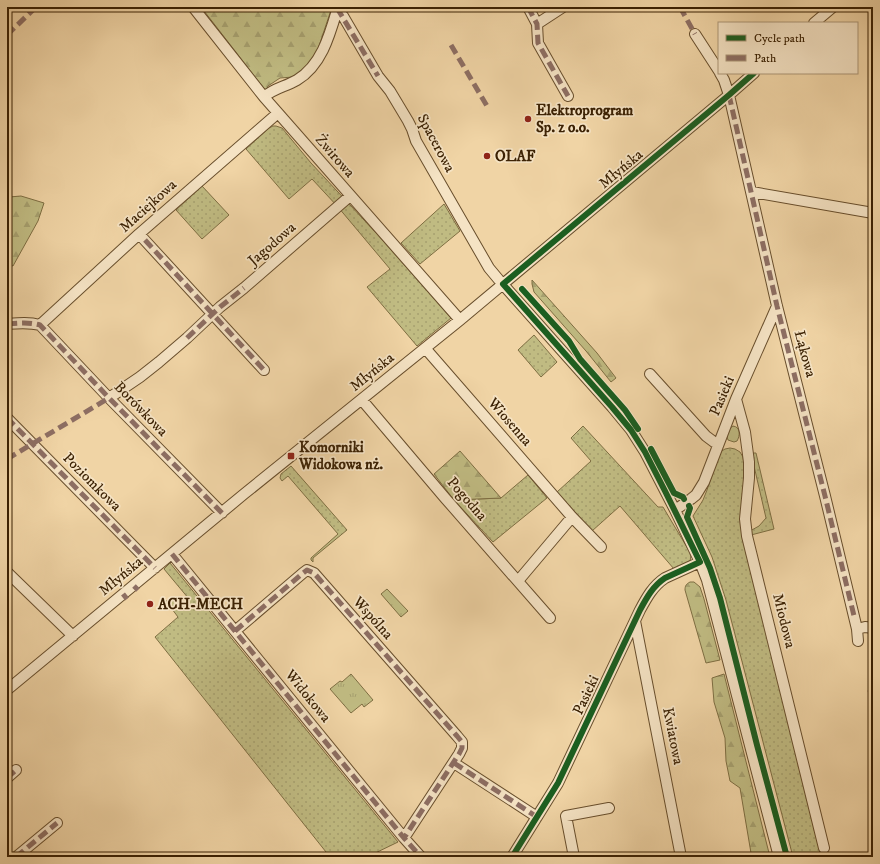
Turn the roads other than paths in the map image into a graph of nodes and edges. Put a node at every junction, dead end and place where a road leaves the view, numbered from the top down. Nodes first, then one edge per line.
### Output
1 (193, 7) edge
2 (528, 7) edge
3 (563, 7) edge
4 (833, 7) edge
5 (340, 11) edge
6 (815, 22) edge
7 (537, 24) junction
8 (695, 34) dead end
9 (718, 69) edge
10 (721, 74) edge
11 (753, 74) edge
12 (729, 95) junction
13 (568, 96) dead end
14 (264, 97) junction
15 (278, 113) junction
16 (752, 192) junction
17 (350, 196) junction
18 (873, 213) edge
19 (142, 237) junction
20 (503, 284) junction
21 (777, 306) junction
22 (212, 314) junction
23 (460, 320) junction
24 (7, 324) edge
25 (40, 325) junction
26 (425, 348) junction
27 (264, 370) dead end
28 (650, 374) dead end
29 (109, 398) junction
30 (736, 399) junction
31 (362, 400) junction
32 (7, 418) edge
33 (719, 443) junction
34 (675, 510) junction
35 (222, 513) junction
36 (572, 516) junction
37 (601, 547) dead end
38 (172, 554) junction
39 (700, 562) junction
40 (155, 568) junction
41 (7, 572) edge
42 (518, 581) junction
43 (550, 618) dead end
44 (635, 621) junction
45 (856, 624) junction
46 (873, 628) edge
47 (235, 631) junction
48 (73, 636) junction
49 (858, 641) dead end
50 (7, 690) edge
51 (454, 763) junction
52 (16, 770) dead end
53 (7, 778) edge
54 (609, 808) dead end
55 (537, 817) junction
56 (57, 823) dead end
57 (404, 838) junction
58 (824, 848) dead end
59 (16, 857) edge
60 (421, 857) edge
61 (512, 857) edge
62 (574, 857) edge
63 (681, 857) edge
64 (779, 857) edge

1 - 14 street, Żwirowa
2 - 7 street
3 - 7 street
4 - 6 street
5 - 14 street
5 - 20 street, Spacerowa
7 - 13 street
8 - 9 street, Łąkowa
10 - 12 street, Łąkowa
11 - 12 street, Młyńska
12 - 16 street, Łąkowa
12 - 20 street, Młyńska
14 - 15 street, Żwirowa
15 - 17 street, Żwirowa
15 - 19 street, Maciejkowa
16 - 18 street
16 - 21 street, Łąkowa
17 - 22 street, Jagodowa
17 - 23 street, Żwirowa
19 - 22 street
19 - 25 street, Maciejkowa
20 - 23 street, Młyńska
20 - 34 street, Spacerowa
21 - 30 street, Pasieki
21 - 45 street, Łąkowa
22 - 27 street
22 - 29 street, Jagodowa
23 - 26 street, Młyńska
24 - 25 street
25 - 29 street, Borówkowa
26 - 31 street, Młyńska
26 - 36 street, Wiosenna
28 - 33 street
29 - 35 street, Borówkowa
30 - 33 street, Pasieki
30 - 58 street, Miodowa
31 - 35 street, Młyńska
31 - 42 street, Pogodna
32 - 40 street, Poziomkowa
33 - 34 street, Pasieki
34 - 39 street, Spacerowa
35 - 38 street, Młyńska
36 - 37 street, Wiosenna
36 - 42 street
38 - 40 street, Młyńska
38 - 47 street, Widokowa
39 - 44 street, Pasieki
39 - 64 street, Spacerowa
40 - 48 street, Młyńska
41 - 48 street
42 - 43 street, Pogodna
44 - 55 street, Pasieki
44 - 63 street, Kwiatowa
45 - 46 street
45 - 49 street, Łąkowa
47 - 51 street, Wspólna
47 - 57 street, Widokowa
48 - 50 street, Młyńska
51 - 55 street
51 - 57 street, Wspólna
52 - 53 street
54 - 62 street
55 - 61 street, Pasieki
56 - 59 street
57 - 60 street, Widokowa

